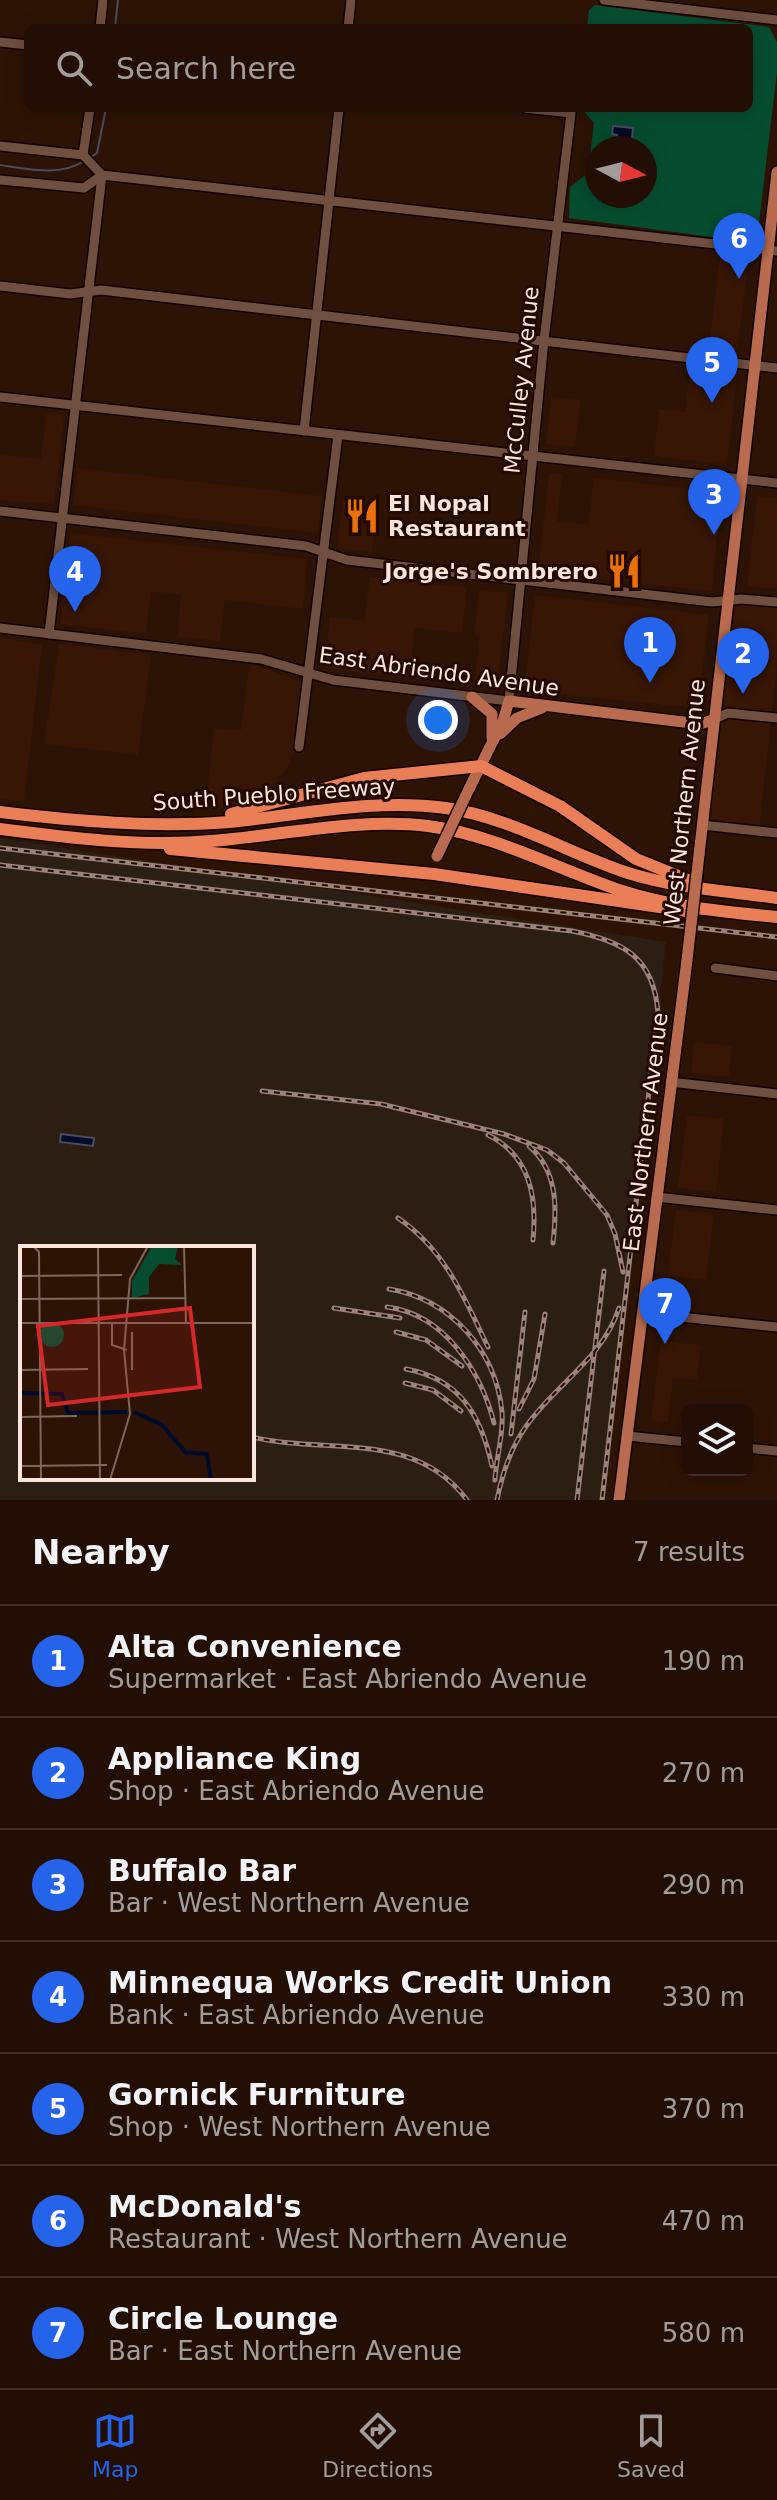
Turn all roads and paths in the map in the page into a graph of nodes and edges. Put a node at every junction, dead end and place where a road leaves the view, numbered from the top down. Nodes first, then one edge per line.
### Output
1 (103, 0) edge
2 (351, 0) edge
3 (604, 0) edge
4 (777, 20) edge
5 (100, 24) edge
6 (348, 24) edge
7 (0, 42) edge
8 (24, 45) edge
9 (89, 112) edge
10 (339, 112) edge
11 (562, 112) edge
12 (0, 146) edge
13 (83, 155) junction
14 (99, 171) junction
15 (777, 172) edge
16 (0, 180) edge
17 (329, 201) junction
18 (557, 225) junction
19 (773, 251) edge
20 (0, 286) edge
21 (87, 294) junction
22 (316, 313) junction
23 (544, 340) junction
24 (755, 366) junction
25 (777, 368) edge
26 (0, 397) edge
27 (74, 405) junction
28 (304, 431) junction
29 (338, 435) junction
30 (533, 456) junction
31 (742, 479) junction
32 (777, 483) edge
33 (0, 511) edge
34 (61, 517) junction
35 (324, 551) junction
36 (521, 583) junction
37 (728, 601) junction
38 (777, 602) edge
39 (0, 628) edge
40 (49, 634) junction
41 (310, 674) junction
42 (472, 697) junction
43 (509, 701) junction
44 (550, 706) junction
45 (777, 718) edge
46 (713, 720) junction
47 (492, 744) junction
48 (299, 747) dead end
49 (481, 766) junction
50 (0, 812) edge
51 (170, 824) junction
52 (702, 825) junction
53 (0, 829) edge
54 (777, 833) edge
55 (115, 843) junction
56 (434, 874) junction
57 (734, 892) junction
58 (777, 898) edge
59 (722, 912) junction
60 (777, 917) edge
61 (687, 960) joint
62 (715, 968) dead end
63 (777, 976) edge
64 (670, 1082) junction
65 (777, 1094) edge
66 (656, 1197) junction
67 (777, 1210) edge
68 (642, 1313) junction
69 (777, 1327) edge
70 (627, 1436) junction
71 (681, 1441) edge
72 (753, 1449) edge
73 (777, 1451) edge
74 (619, 1500) edge

1 - 5 street
2 - 6 street
3 - 4 street
7 - 8 street
9 - 13 street
10 - 17 street
11 - 18 street, McCulley Avenue
12 - 13 street
13 - 14 street
14 - 16 street
14 - 17 street
14 - 21 street
15 - 19 main road, West Northern Avenue
17 - 18 street
17 - 22 street
18 - 19 street
18 - 23 street, McCulley Avenue
19 - 24 main road, West Northern Avenue
20 - 21 street
21 - 22 street
21 - 27 street
22 - 23 street
22 - 28 street
23 - 24 street
23 - 30 street, McCulley Avenue
24 - 25 street
24 - 31 main road, West Northern Avenue
26 - 27 street
27 - 28 street
27 - 34 street
28 - 29 street
29 - 30 street
29 - 35 street
30 - 31 street
30 - 36 street, McCulley Avenue
31 - 32 street
31 - 37 main road, West Northern Avenue
33 - 34 street
34 - 35 street
34 - 40 street
35 - 36 street
35 - 41 street
36 - 37 street
36 - 43 street, McCulley Avenue
37 - 38 street
37 - 46 main road, West Northern Avenue
39 - 40 street, East Abriendo Avenue
40 - 41 street, East Abriendo Avenue
41 - 42 street, East Abriendo Avenue
41 - 48 street
42 - 43 street, East Abriendo Avenue
42 - 47 main road
43 - 44 main road, East Abriendo Avenue
43 - 47 main road, McCulley Avenue
44 - 46 main road, East Abriendo Avenue
44 - 47 main road
45 - 46 street, East Abriendo Avenue
46 - 52 main road, West Northern Avenue
47 - 49 main road, McCulley Avenue
49 - 51 highway
49 - 56 main road, McCulley Avenue, bridge
49 - 57 highway
50 - 51 highway, South Pueblo Freeway
51 - 57 highway, South Pueblo Freeway
52 - 54 street
52 - 61 main road, West Northern Avenue, bridge
53 - 55 highway, South Pueblo Freeway
55 - 56 highway
55 - 59 highway, South Pueblo Freeway
56 - 59 highway
57 - 58 highway, South Pueblo Freeway
59 - 60 highway, South Pueblo Freeway
61 - 64 main road, East Northern Avenue
62 - 63 street
64 - 65 street
64 - 66 main road, East Northern Avenue
66 - 67 street
66 - 68 main road, East Northern Avenue
68 - 69 street
68 - 70 main road, East Northern Avenue
70 - 71 street
70 - 74 main road, East Northern Avenue
72 - 73 street

